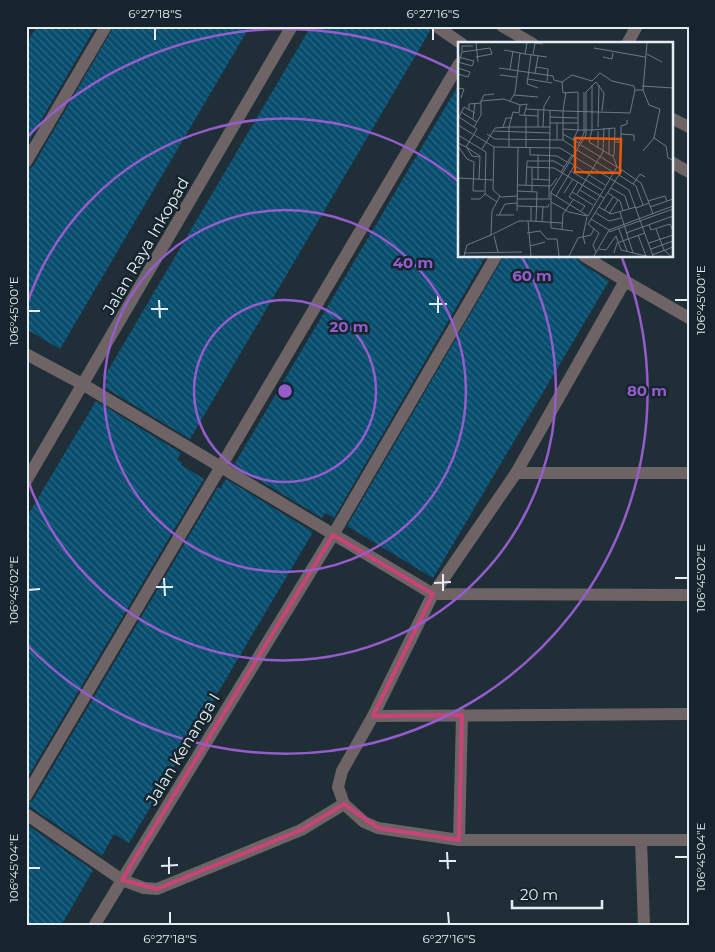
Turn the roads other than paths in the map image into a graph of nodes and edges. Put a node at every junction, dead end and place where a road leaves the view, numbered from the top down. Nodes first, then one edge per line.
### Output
1 (106, 26) edge
2 (292, 26) edge
3 (436, 26) edge
4 (502, 26) edge
5 (637, 26) edge
6 (459, 42) edge
7 (530, 42) edge
8 (629, 42) edge
9 (458, 66) edge
10 (672, 118) edge
11 (689, 127) edge
12 (26, 162) edge
13 (672, 163) edge
14 (689, 172) edge
15 (495, 258) edge
16 (587, 258) edge
17 (625, 281) junction
18 (689, 318) edge
19 (26, 354) edge
20 (84, 385) junction
21 (220, 466) junction
22 (516, 473) junction
23 (689, 473) edge
24 (26, 481) edge
25 (333, 535) junction
26 (433, 594) junction
27 (689, 595) edge
28 (689, 714) edge
29 (462, 715) junction
30 (373, 716) junction
31 (26, 796) edge
32 (344, 804) junction
33 (26, 814) edge
34 (459, 840) junction
35 (641, 840) junction
36 (689, 840) edge
37 (122, 880) junction
38 (94, 926) edge
39 (644, 926) edge

1 - 12 street
2 - 20 street, Jalan Raya Inkopad
3 - 6 street
4 - 7 street
5 - 8 street
9 - 21 street
10 - 11 street
13 - 14 street
15 - 25 street, Jalan Kenanga I
16 - 17 street
17 - 18 street
17 - 22 street
19 - 20 street
20 - 21 street
20 - 24 street, Jalan Raya Inkopad
21 - 25 street
21 - 31 street
22 - 23 street
22 - 26 street
25 - 26 street
25 - 37 street, Jalan Kenanga I
26 - 27 street
26 - 30 street
28 - 29 street
29 - 30 street
29 - 34 street
30 - 32 street
32 - 34 street
32 - 37 street
33 - 37 street
34 - 35 street
35 - 36 street
35 - 39 street
37 - 38 street, Jalan Kenanga I

